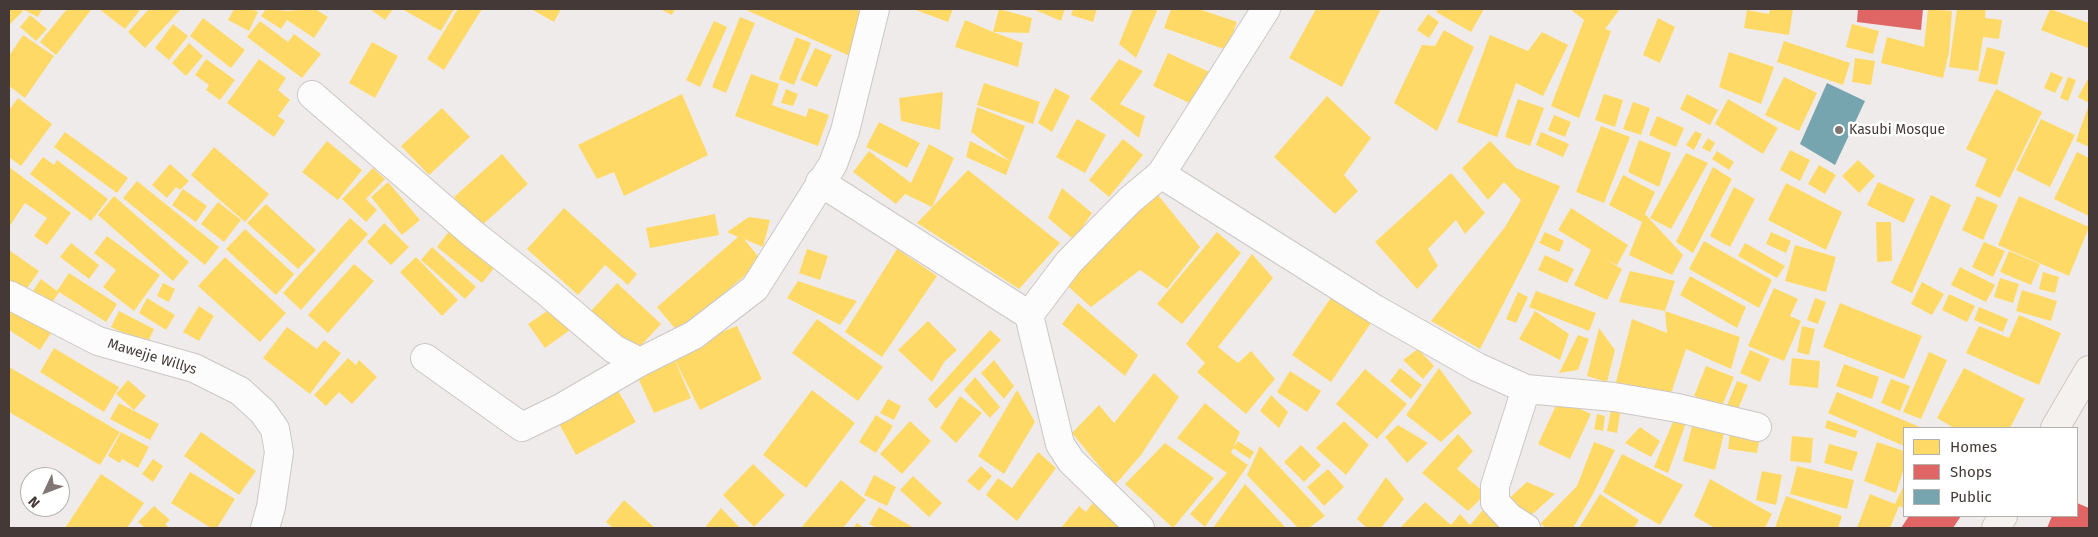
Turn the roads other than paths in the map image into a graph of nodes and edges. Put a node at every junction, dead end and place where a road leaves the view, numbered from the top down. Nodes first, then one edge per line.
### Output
1 (875, 9) edge
2 (1266, 9) edge
3 (312, 95) dead end
4 (1161, 174) junction
5 (820, 182) junction
6 (9, 295) edge
7 (1029, 315) junction
8 (425, 358) dead end
9 (640, 362) junction
10 (2089, 370) edge
11 (1526, 389) junction
12 (1757, 427) dead end
13 (2057, 427) edge
14 (2002, 517) edge
15 (265, 528) edge
16 (1140, 528) edge
17 (1526, 528) edge
18 (1996, 528) edge

1 - 5 street
2 - 4 street
3 - 9 street
4 - 7 street
4 - 11 street
5 - 7 street
5 - 9 street
6 - 15 street, Mawejje Willys
7 - 16 street
8 - 9 street
10 - 13 street
11 - 12 street
11 - 17 street
14 - 18 street

